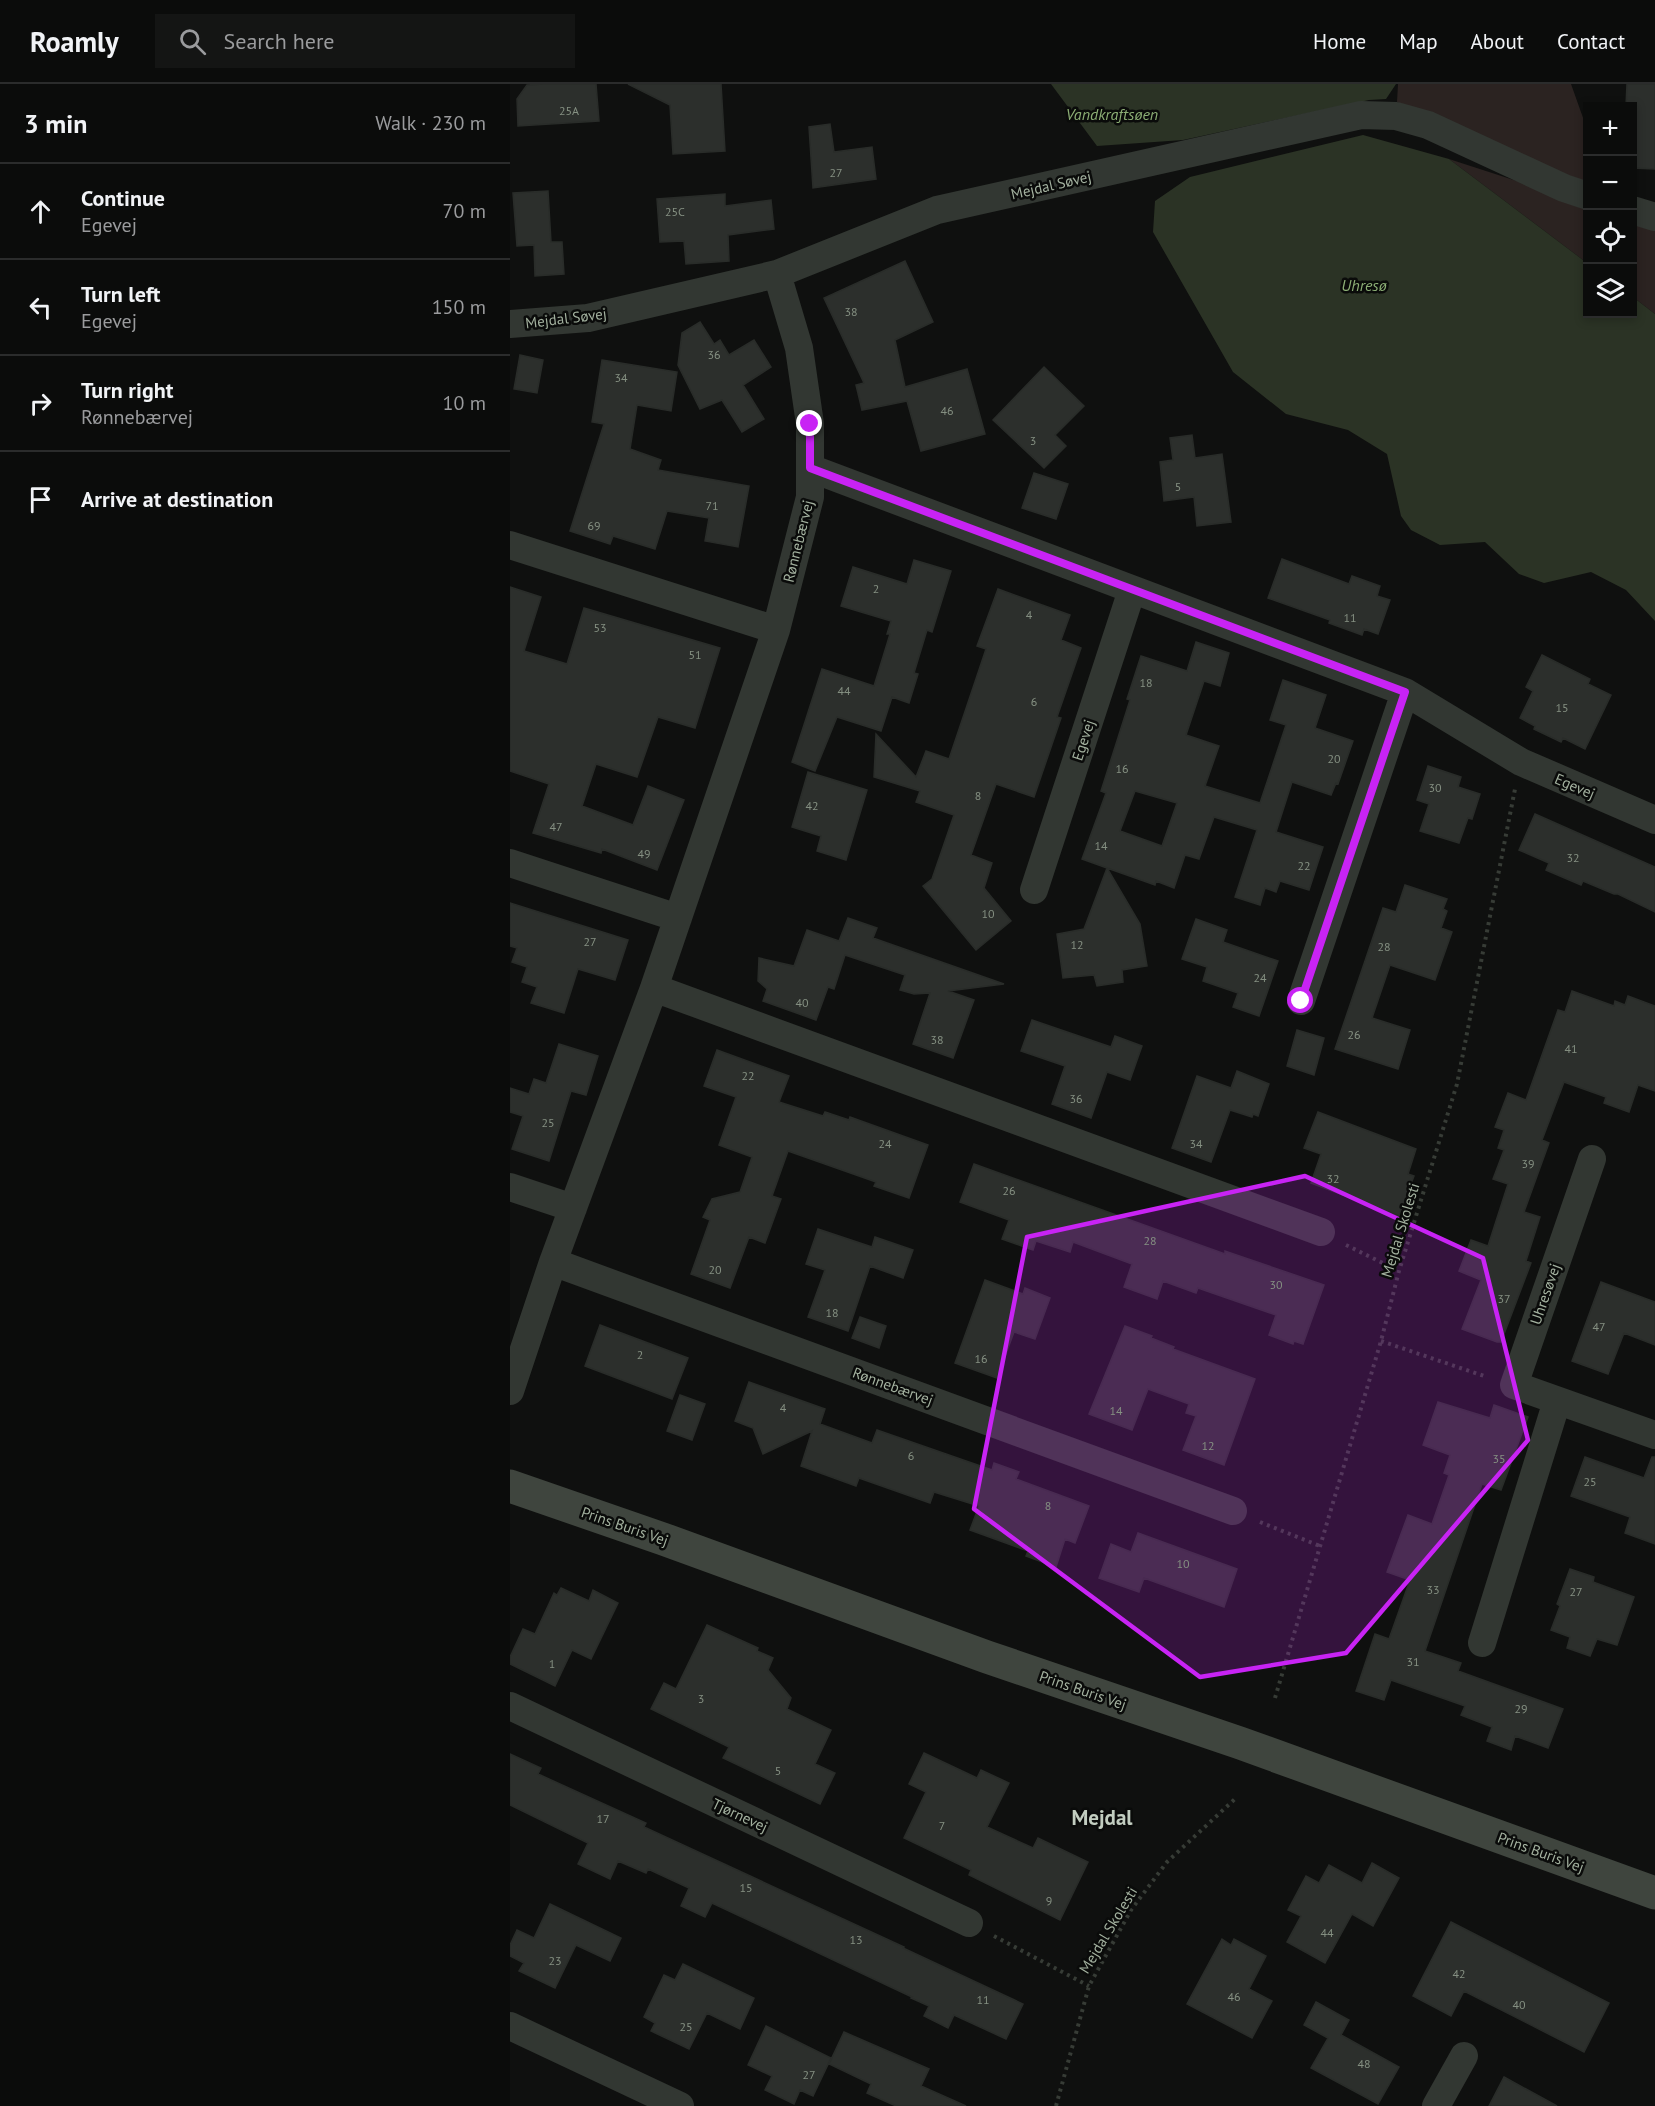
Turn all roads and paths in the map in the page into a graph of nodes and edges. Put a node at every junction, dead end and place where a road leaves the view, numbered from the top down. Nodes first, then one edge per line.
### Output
1 (1583, 195) edge
2 (1637, 212) edge
3 (1655, 217) edge
4 (777, 274) junction
5 (510, 324) edge
6 (810, 468) junction
7 (510, 545) edge
8 (1132, 590) junction
9 (776, 630) junction
10 (1405, 692) junction
11 (1521, 762) junction
12 (1655, 820) edge
13 (510, 863) edge
14 (1034, 890) dead end
15 (678, 918) junction
16 (654, 988) junction
17 (1301, 1001) dead end
18 (1592, 1159) dead end
19 (510, 1187) edge
20 (573, 1208) junction
21 (1321, 1232) joint
22 (553, 1262) junction
23 (1400, 1271) junction
24 (1381, 1341) junction
25 (1514, 1386) junction
26 (510, 1391) edge
27 (1557, 1401) junction
28 (1655, 1435) edge
29 (510, 1486) edge
30 (1233, 1511) joint
31 (1320, 1546) junction
32 (1482, 1643) dead end
33 (1275, 1698) dead end
34 (510, 1706) edge
35 (1236, 1798) dead end
36 (1655, 1893) edge
37 (969, 1923) joint
38 (1089, 1986) junction
39 (510, 2026) edge
40 (1464, 2056) dead end
41 (680, 2106) edge
42 (1056, 2106) edge
43 (1437, 2106) edge

1 - 4 street, Mejdal Søvej
2 - 3 street
4 - 5 street, Mejdal Søvej
4 - 6 street, Rønnebærvej
6 - 8 street, Egevej
6 - 9 street, Rønnebærvej
7 - 9 street
8 - 10 street, Egevej
8 - 14 street, Egevej
9 - 15 street, Rønnebærvej
10 - 11 street, Egevej
10 - 17 street
11 - 12 street, Egevej
11 - 23 path, Mejdal Skolesti
13 - 15 street
15 - 16 street, Rønnebærvej
16 - 20 street, Rønnebærvej
16 - 21 street
18 - 25 street, Uhresøvej
19 - 20 street
20 - 22 street, Rønnebærvej
21 - 23 path
22 - 26 street, Rønnebærvej
22 - 30 street, Rønnebærvej
23 - 24 path, Mejdal Skolesti
24 - 25 path
24 - 31 path, Mejdal Skolesti
25 - 27 street
27 - 28 street
27 - 32 street
29 - 36 street, Prins Buris Vej
30 - 31 path
31 - 33 path, Mejdal Skolesti
34 - 37 street, Tjørnevej
35 - 38 path, Mejdal Skolesti
37 - 38 path
38 - 42 path, Mejdal Skolesti
39 - 41 street
40 - 43 street

